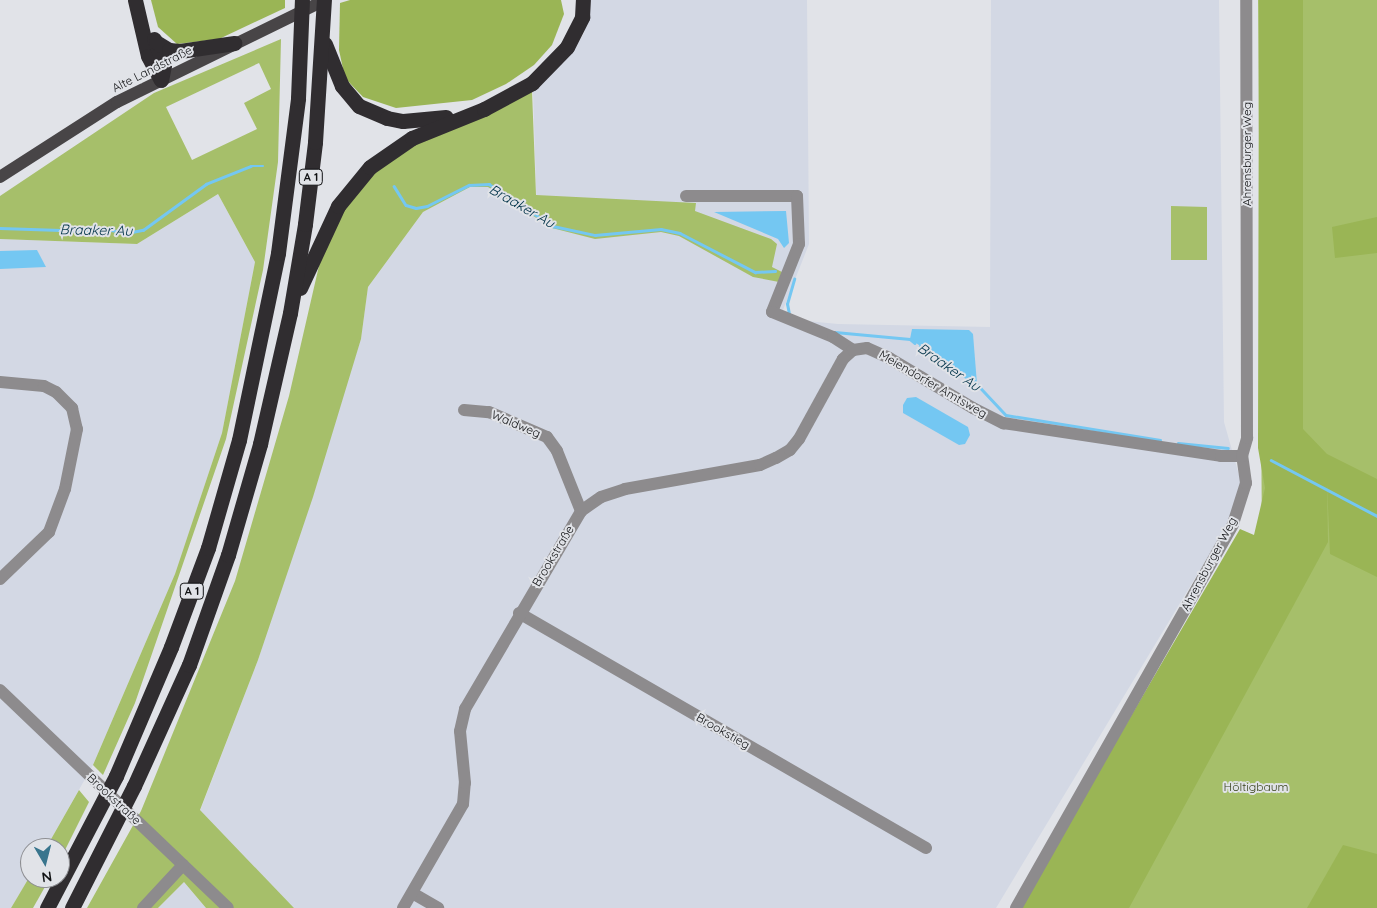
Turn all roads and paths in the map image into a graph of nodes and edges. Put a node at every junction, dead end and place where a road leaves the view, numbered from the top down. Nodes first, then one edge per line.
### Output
1 (135, 0) edge
2 (302, 0) edge
3 (325, 0) edge
4 (583, 0) edge
5 (1246, 0) edge
6 (140, 18) junction
7 (323, 40) junction
8 (156, 42) junction
9 (234, 43) junction
10 (161, 80) junction
11 (484, 110) junction
12 (0, 178) edge
13 (686, 196) dead end
14 (290, 313) junction
15 (853, 350) junction
16 (0, 382) edge
17 (464, 410) dead end
18 (1242, 456) junction
19 (581, 511) junction
20 (0, 579) edge
21 (519, 613) junction
22 (0, 690) edge
23 (926, 848) dead end
24 (184, 864) junction
25 (414, 894) junction
26 (46, 908) edge
27 (72, 908) edge
28 (143, 908) edge
29 (228, 908) edge
30 (403, 908) edge
31 (438, 908) edge
32 (1016, 908) edge

1 - 6 highway
2 - 26 highway, A 1
3 - 7 highway, A 1
3 - 9 main road, Alte Landstraße
4 - 11 highway
5 - 18 street, Ahrensburger Weg
6 - 8 highway
6 - 10 highway
7 - 11 highway
7 - 14 highway, A 1
8 - 9 highway
8 - 10 highway
9 - 10 main road, Alte Landstraße
10 - 12 main road, Alte Landstraße
11 - 14 highway
13 - 15 street, Meiendorfer Amtsweg
14 - 27 highway, A 1
15 - 18 street, Meiendorfer Amtsweg
15 - 19 street, Brookstraße
16 - 20 street
17 - 19 street, Waldweg
18 - 32 street, Ahrensburger Weg
19 - 21 street, Brookstraße
21 - 23 street, Brookstieg
21 - 25 street, Brookstraße
22 - 24 street, Brookstraße
24 - 28 street
24 - 29 street, Brookstraße
25 - 30 street, Brookstraße
25 - 31 street

